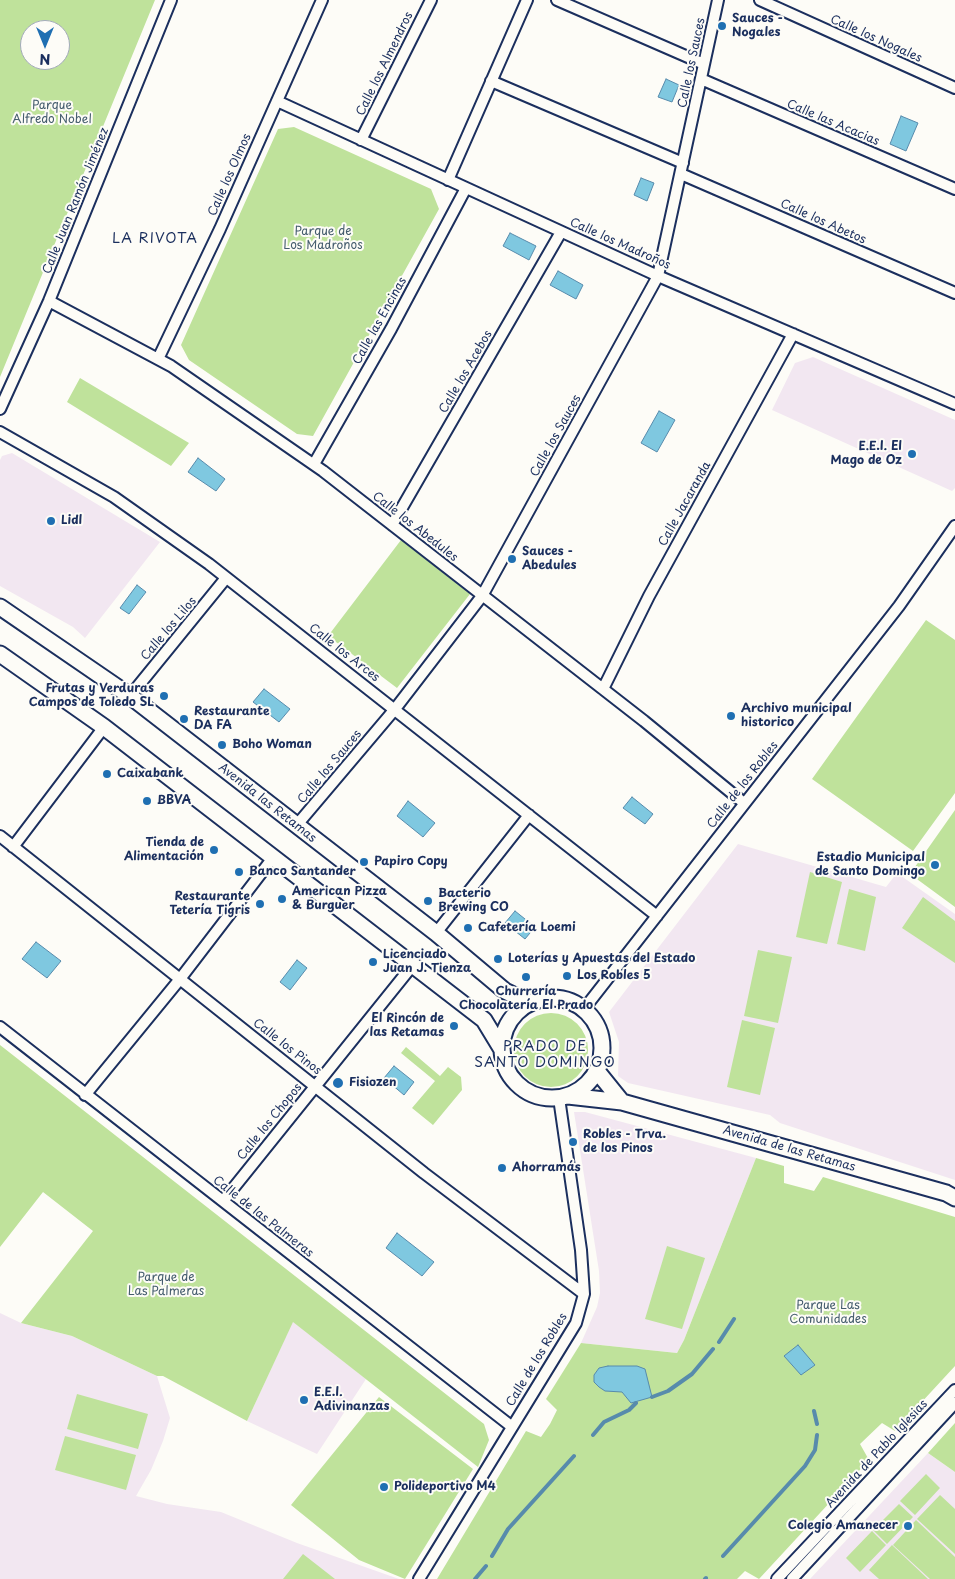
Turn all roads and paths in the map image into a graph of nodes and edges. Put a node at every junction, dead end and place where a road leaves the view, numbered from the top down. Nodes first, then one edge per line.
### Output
1 (172, 0) edge
2 (322, 0) edge
3 (431, 0) edge
4 (527, 0) edge
5 (556, 0) edge
6 (718, 0) edge
7 (760, 0) edge
8 (704, 64) junction
9 (701, 79) junction
10 (491, 81) junction
11 (955, 88) edge
12 (277, 101) junction
13 (361, 140) junction
14 (683, 163) junction
15 (681, 174) junction
16 (448, 180) junction
17 (466, 188) junction
18 (955, 189) edge
19 (561, 232) junction
20 (658, 276) junction
21 (955, 293) edge
22 (49, 301) junction
23 (793, 334) junction
24 (158, 359) junction
25 (955, 404) edge
26 (0, 409) edge
27 (0, 432) edge
28 (314, 464) junction
29 (392, 525) junction
30 (955, 526) edge
31 (226, 578) junction
32 (482, 596) junction
33 (0, 607) edge
34 (0, 654) edge
35 (603, 689) junction
36 (130, 696) junction
37 (395, 709) junction
38 (104, 727) junction
39 (744, 803) junction
40 (529, 816) junction
41 (296, 826) junction
42 (0, 836) edge
43 (14, 846) junction
44 (272, 858) junction
45 (657, 916) junction
46 (436, 933) junction
47 (412, 966) junction
48 (180, 979) junction
49 (530, 1003) junction
50 (584, 1009) junction
51 (0, 1027) edge
52 (501, 1048) junction
53 (597, 1071) junction
54 (316, 1086) junction
55 (85, 1095) junction
56 (563, 1097) junction
57 (622, 1102) junction
58 (955, 1198) edge
59 (223, 1201) junction
60 (584, 1294) junction
61 (955, 1390) edge
62 (955, 1403) edge
63 (511, 1426) junction
64 (420, 1579) edge
65 (777, 1579) edge
66 (792, 1579) edge

1 - 22 street, Calle Juan Ramón Jiménez
2 - 12 street, Calle los Olmos
3 - 13 street, Calle los Almendros
4 - 10 street
5 - 8 street
6 - 8 street, Calle los Sauces
7 - 11 street, Calle los Nogales
8 - 9 street, Calle los Sauces
9 - 14 street, Calle los Sauces
9 - 18 street, Calle las Acacias
10 - 14 street
10 - 16 street
12 - 13 street, Calle los Madroños
12 - 24 street, Calle los Olmos
13 - 16 street, Calle los Madroños
14 - 15 street, Calle los Sauces
15 - 20 street, Calle los Sauces
15 - 21 street, Calle los Abetos
16 - 17 street, Calle los Madroños
17 - 19 street, Calle los Madroños
17 - 28 street, Calle las Encinas
19 - 20 street, Calle los Madroños
19 - 29 street, Calle los Acebos
20 - 23 street, Calle los Madroños
20 - 32 street, Calle los Sauces
22 - 24 street, Calle los Abedules
22 - 26 street, Calle Juan Ramón Jiménez
23 - 25 street, Calle los Madroños
23 - 35 street, Calle Jacaranda
24 - 28 street, Calle los Abedules
27 - 31 street, Calle los Arces
28 - 29 street, Calle los Abedules
29 - 32 street, Calle los Abedules
30 - 39 street, Calle de los Robles
31 - 36 street, Calle los Lilos
31 - 37 street, Calle los Arces
32 - 35 street, Calle los Abedules
32 - 37 street, Calle los Sauces
33 - 36 street, Avenida las Retamas
34 - 38 street
35 - 39 street, Calle los Abedules
36 - 41 street, Avenida las Retamas
37 - 40 street, Calle los Arces
37 - 41 street, Calle los Sauces
38 - 43 street
38 - 44 street
39 - 45 street, Calle de los Robles
40 - 45 street, Calle los Arces
40 - 46 street
41 - 46 street, Avenida las Retamas
42 - 43 street, Calle los Pinos
43 - 48 street, Calle los Pinos
44 - 47 street
44 - 48 street
45 - 50 street, Calle de los Robles
46 - 49 street, Avenida las Retamas
47 - 52 street
47 - 54 street, Calle los Chopos
48 - 54 street, Calle los Pinos
48 - 55 street
49 - 50 street
49 - 52 street
50 - 53 street
51 - 55 street, Calle de las Palmeras
52 - 56 street
53 - 56 street
53 - 57 street
54 - 59 street, Calle los Chopos
54 - 60 street, Calle los Pinos
55 - 59 street, Calle de las Palmeras
56 - 57 street, Avenida de las Retamas
56 - 60 street, Calle de los Robles
57 - 58 street, Avenida de las Retamas
59 - 63 street, Calle de las Palmeras
60 - 63 street, Calle de los Robles
61 - 65 street, Avenida de Pablo Iglesias
62 - 66 street, Avenida de Pablo Iglesias
63 - 64 street, Calle de los Robles

